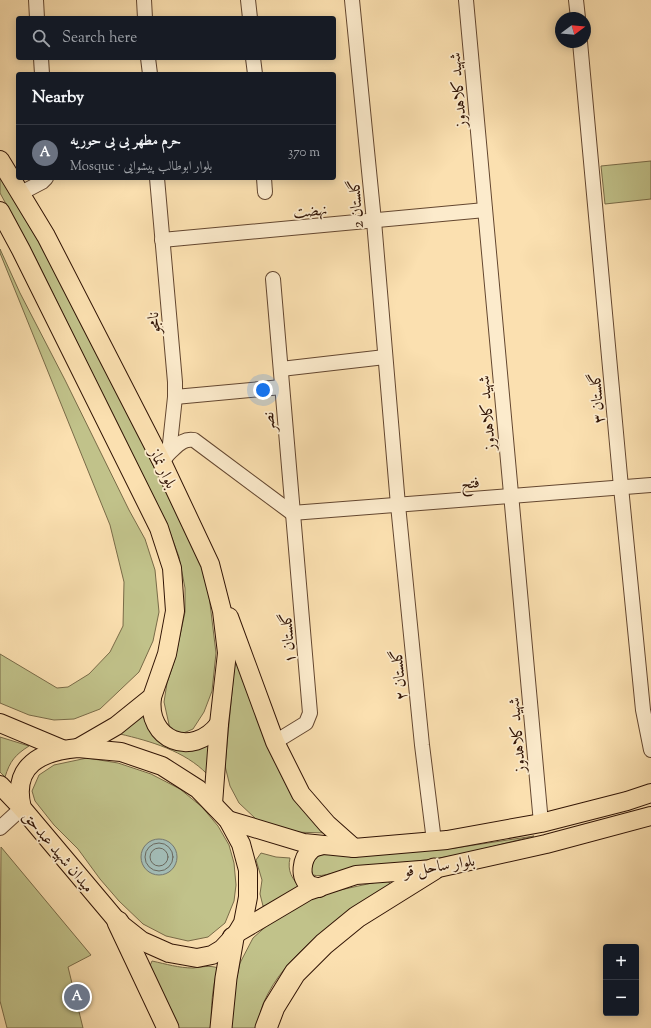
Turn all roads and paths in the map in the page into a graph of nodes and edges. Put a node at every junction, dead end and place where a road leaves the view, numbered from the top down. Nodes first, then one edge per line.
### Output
1 (36, 0) edge
2 (144, 0) edge
3 (248, 0) edge
4 (352, 0) edge
5 (466, 0) edge
6 (576, 0) edge
7 (577, 12) edge
8 (37, 16) edge
9 (145, 16) edge
10 (250, 16) edge
11 (581, 48) edge
12 (41, 60) edge
13 (148, 60) edge
14 (253, 60) edge
15 (42, 72) edge
16 (150, 72) edge
17 (255, 72) edge
18 (0, 160) edge
19 (44, 180) edge
20 (158, 180) edge
21 (22, 193) junction
22 (485, 210) junction
23 (0, 211) edge
24 (374, 221) junction
25 (162, 240) junction
26 (273, 279) dead end
27 (385, 357) junction
28 (281, 369) junction
29 (282, 387) junction
30 (175, 397) junction
31 (166, 457) junction
32 (651, 485) edge
33 (621, 487) junction
34 (511, 496) junction
35 (398, 505) junction
36 (292, 513) junction
37 (210, 564) junction
38 (152, 697) junction
39 (0, 723) edge
40 (219, 724) junction
41 (275, 742) junction
42 (70, 748) junction
43 (651, 750) edge
44 (0, 785) edge
45 (651, 793) edge
46 (213, 804) junction
47 (22, 808) junction
48 (651, 816) edge
49 (228, 820) junction
50 (541, 823) junction
51 (0, 828) edge
52 (434, 841) junction
53 (323, 845) junction
54 (354, 848) junction
55 (434, 869) junction
56 (319, 888) junction
57 (118, 922) junction
58 (235, 936) junction
59 (168, 1028) edge
60 (221, 1028) edge
61 (266, 1028) edge

1 - 8 street
2 - 9 street
3 - 10 street
4 - 24 street, گلستان 2
5 - 22 street, شهید کلاهدوز
6 - 7 street
11 - 33 street, گلستان ۳
12 - 15 street
13 - 16 street
14 - 17 street
18 - 21 main road, بلوار نماز
19 - 21 street
20 - 25 street, نامجو
21 - 31 main road, بلوار نماز
22 - 24 street, نهضت
22 - 34 street, شهید کلاهدوز
23 - 38 main road, بلوار نماز
24 - 25 street, نهضت
24 - 27 street, گلستان 2
25 - 30 street, نامجو
26 - 28 street, نصر
27 - 28 street
27 - 35 street, گلستان 2
28 - 29 street, نصر
29 - 30 street
29 - 36 street, نصر
30 - 31 street, نامجو
31 - 36 street
31 - 37 main road, بلوار نماز
32 - 33 street, فتح
33 - 34 street, فتح
33 - 43 street, گلستان ۳
34 - 35 street, فتح
34 - 50 street, شهید کلاهدوز
35 - 36 street, فتح
35 - 52 street, گلستان ۲
36 - 41 street, گلستان ۱
37 - 40 main road, بلوار نماز
37 - 41 main road
38 - 40 main road
38 - 42 main road
39 - 42 main road
40 - 46 main road, بلوار نماز
41 - 54 main road
42 - 46 main road, میدان شهید عبدحق
42 - 47 main road, میدان شهید عبدحق
44 - 47 main road
45 - 50 main road, بلوار ساحل قو
46 - 49 main road, میدان شهید عبدحق
47 - 51 street
47 - 57 main road, میدان شهید عبدحق
48 - 55 main road, بلوار ساحل قو
49 - 53 main road, بلوار ساحل قو
49 - 58 main road, میدان شهید عبدحق
50 - 52 main road, بلوار ساحل قو
52 - 54 main road, بلوار ساحل قو
53 - 54 main road, بلوار ساحل قو
53 - 56 main road
55 - 56 main road, بلوار ساحل قو
55 - 61 highway
56 - 58 main road, بلوار ساحل قو
57 - 58 main road, میدان شهید عبدحق
57 - 59 highway
58 - 60 highway

